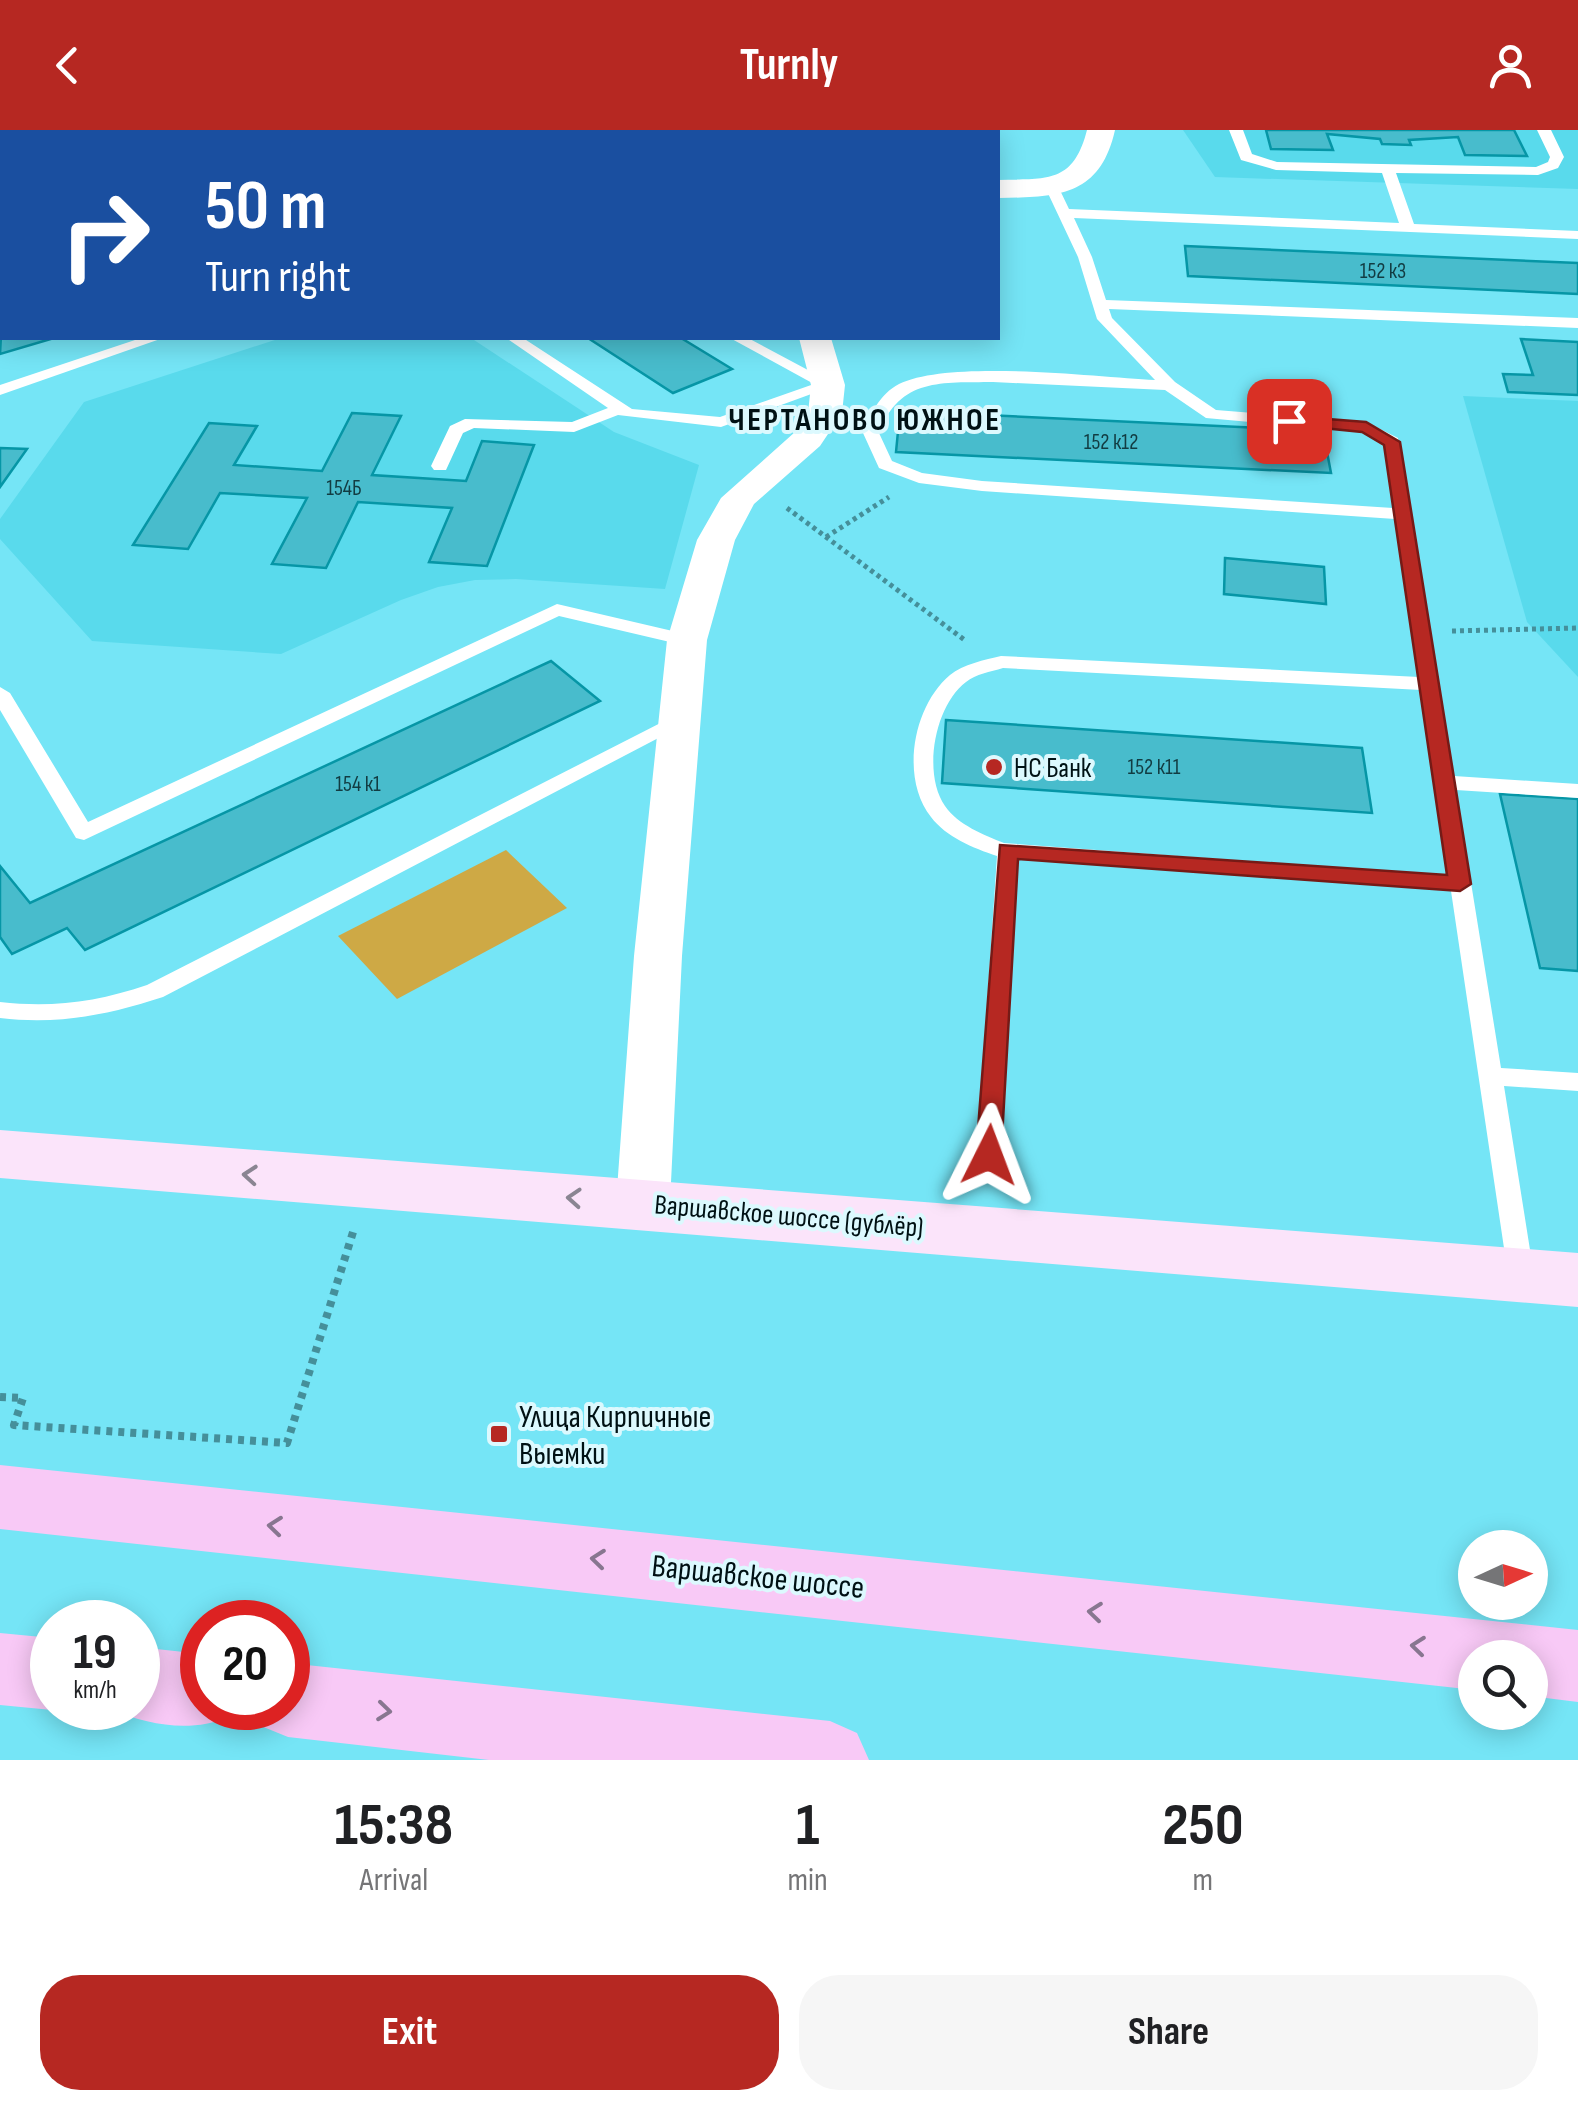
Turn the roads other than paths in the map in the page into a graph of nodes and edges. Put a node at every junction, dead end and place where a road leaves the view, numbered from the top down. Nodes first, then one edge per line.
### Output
1 (1101, 130) edge
2 (1236, 130) edge
3 (1544, 130) edge
4 (1387, 168) junction
5 (1052, 187) junction
6 (1000, 189) edge
7 (1067, 214) junction
8 (1408, 228) junction
9 (1578, 235) edge
10 (1100, 304) junction
11 (1578, 322) edge
12 (148, 340) edge
13 (516, 340) edge
14 (741, 340) edge
15 (815, 340) edge
16 (828, 385) junction
17 (1169, 386) junction
18 (0, 390) edge
19 (619, 409) junction
20 (440, 466) dead end
21 (1403, 514) junction
22 (687, 640) junction
23 (1429, 684) junction
24 (0, 693) edge
25 (682, 718) junction
26 (1444, 782) junction
27 (1578, 791) edge
28 (1008, 850) junction
29 (1460, 884) junction
30 (0, 1010) edge
31 (1490, 1076) junction
32 (1578, 1082) edge
33 (0, 1154) edge
34 (989, 1155) dead end
35 (643, 1202) junction
36 (1550, 1278) edge
37 (0, 1497) edge
38 (1458, 1652) edge
39 (1548, 1662) edge
40 (1578, 1666) edge
41 (0, 1668) edge
42 (30, 1671) edge
43 (310, 1702) edge
44 (830, 1760) edge

1 - 5 street
2 - 4 lane
3 - 4 lane
4 - 8 lane
5 - 6 street
5 - 7 lane
7 - 8 lane
7 - 10 lane
8 - 9 lane
10 - 11 lane
10 - 17 lane
12 - 18 lane
13 - 19 lane
14 - 16 lane
15 - 16 street
16 - 19 lane
16 - 22 street
17 - 21 lane
17 - 21 lane
19 - 20 lane
21 - 23 lane
22 - 24 lane
22 - 25 street
23 - 26 lane
23 - 28 lane
25 - 30 lane
25 - 35 street
26 - 27 lane
26 - 29 lane
28 - 29 lane
28 - 34 lane
29 - 31 lane
31 - 32 lane
31 - 36 lane
35 -> 33 main road, Варшавское шоссе (дублёр)
35 - 36 main road, Варшавское шоссе (дублёр)
38 -> 37 main road, Варшавское шоссе
39 - 40 main road
41 - 42 main road
43 -> 44 main road

